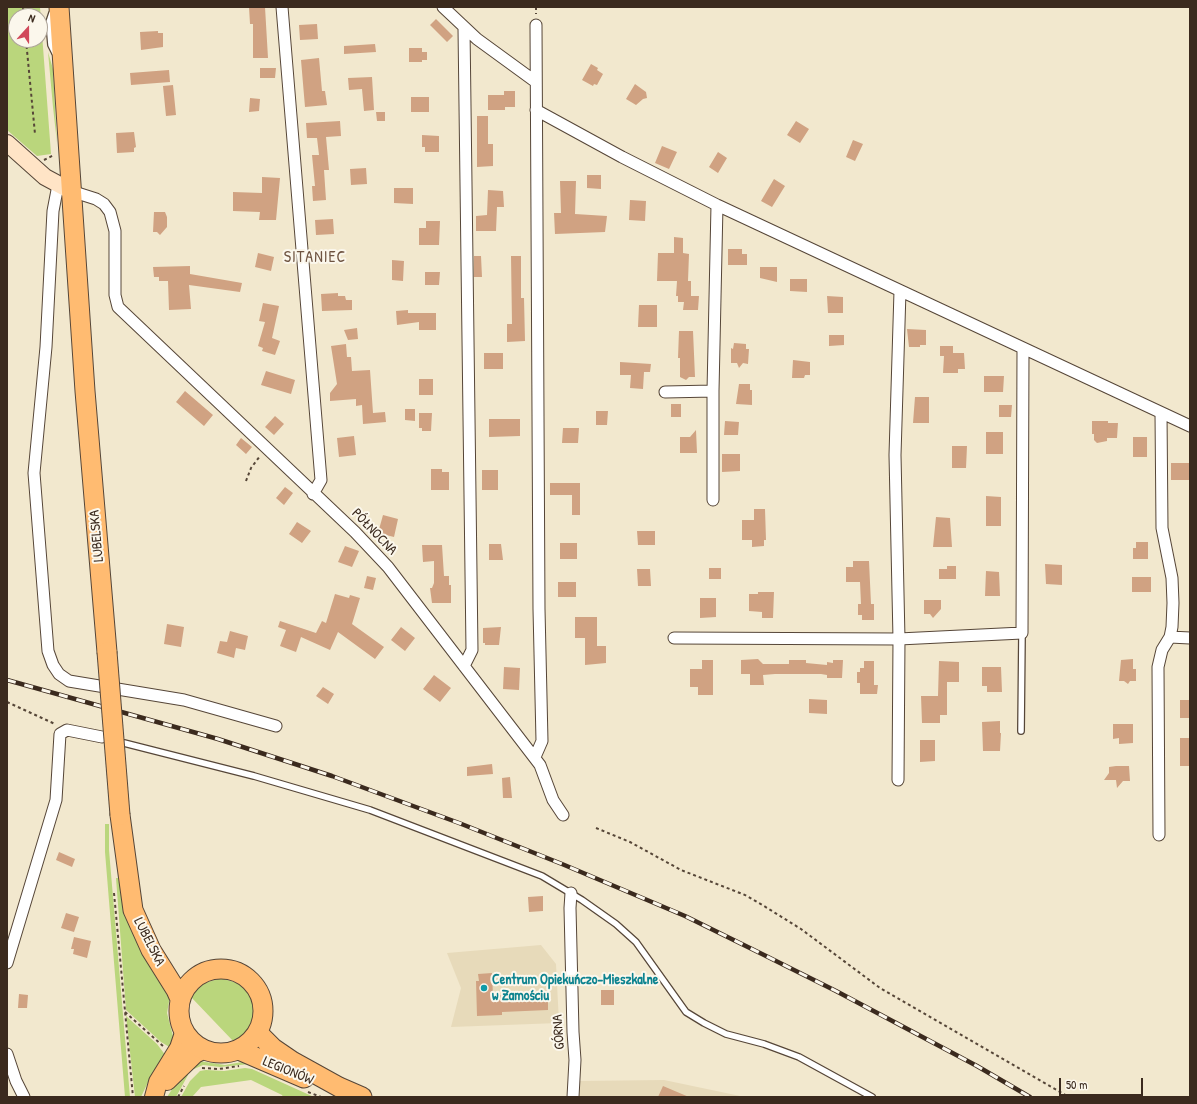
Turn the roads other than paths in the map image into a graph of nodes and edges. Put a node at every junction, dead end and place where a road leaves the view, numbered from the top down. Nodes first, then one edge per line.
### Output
1 (54, 7) edge
2 (59, 7) edge
3 (282, 7) edge
4 (443, 7) edge
5 (536, 25) dead end
6 (464, 28) junction
7 (63, 68) junction
8 (536, 82) junction
9 (536, 110) junction
10 (7, 143) edge
11 (64, 188) junction
12 (717, 205) junction
13 (900, 291) junction
14 (1023, 349) junction
15 (713, 391) junction
16 (664, 392) dead end
17 (1161, 413) junction
18 (1190, 426) edge
19 (313, 494) junction
20 (713, 500) dead end
21 (1022, 633) junction
22 (1170, 637) junction
23 (674, 638) dead end
24 (1190, 638) edge
25 (899, 639) junction
26 (464, 666) junction
27 (276, 726) dead end
28 (1021, 731) dead end
29 (102, 737) dead end
30 (124, 743) dead end
31 (535, 757) junction
32 (898, 780) dead end
33 (563, 815) dead end
34 (1159, 835) dead end
35 (122, 884) junction
36 (571, 893) junction
37 (7, 963) edge
38 (194, 979) junction
39 (180, 999) junction
40 (184, 1033) junction
41 (258, 1033) junction
42 (7, 1054) edge
43 (242, 1058) junction
44 (201, 1059) junction
45 (338, 1087) junction
46 (154, 1096) edge
47 (24, 1097) edge
48 (362, 1097) edge
49 (573, 1097) edge
50 (872, 1097) edge

1 - 7 lane
2 - 7 highway, LUBELSKA
3 - 19 street
4 - 6 street
5 - 8 street
6 - 8 street
6 - 26 street
7 - 11 highway, LUBELSKA
8 - 9 street
9 - 12 street
9 - 31 street
10 - 11 main road
11 - 19 street, PÓŁNOCNA
11 - 27 street
11 - 35 highway, LUBELSKA, bridge
12 - 13 street
12 - 15 street
13 - 14 street
13 - 25 street
14 - 17 street
14 - 21 street
15 - 16 street
15 - 20 street
17 - 18 street
17 - 22 street
19 - 26 street, PÓŁNOCNA
21 - 25 street
21 - 28 lane
22 - 24 street
22 - 34 street
23 - 25 street
25 - 32 street
26 - 31 street, PÓŁNOCNA
29 - 37 street
30 - 36 lane
31 - 33 street, PÓŁNOCNA
35 - 38 highway, LUBELSKA
35 - 39 highway, LUBELSKA
36 - 49 street, GÓRNA
36 - 50 lane
38 - 39 highway
38 - 41 highway
39 - 40 highway
40 - 44 highway
40 - 46 main road
41 - 43 highway
41 - 45 highway, LEGIONÓW
42 - 47 street
43 - 44 highway
43 - 45 highway, LEGIONÓW
44 - 46 main road
45 - 48 highway, LEGIONÓW

